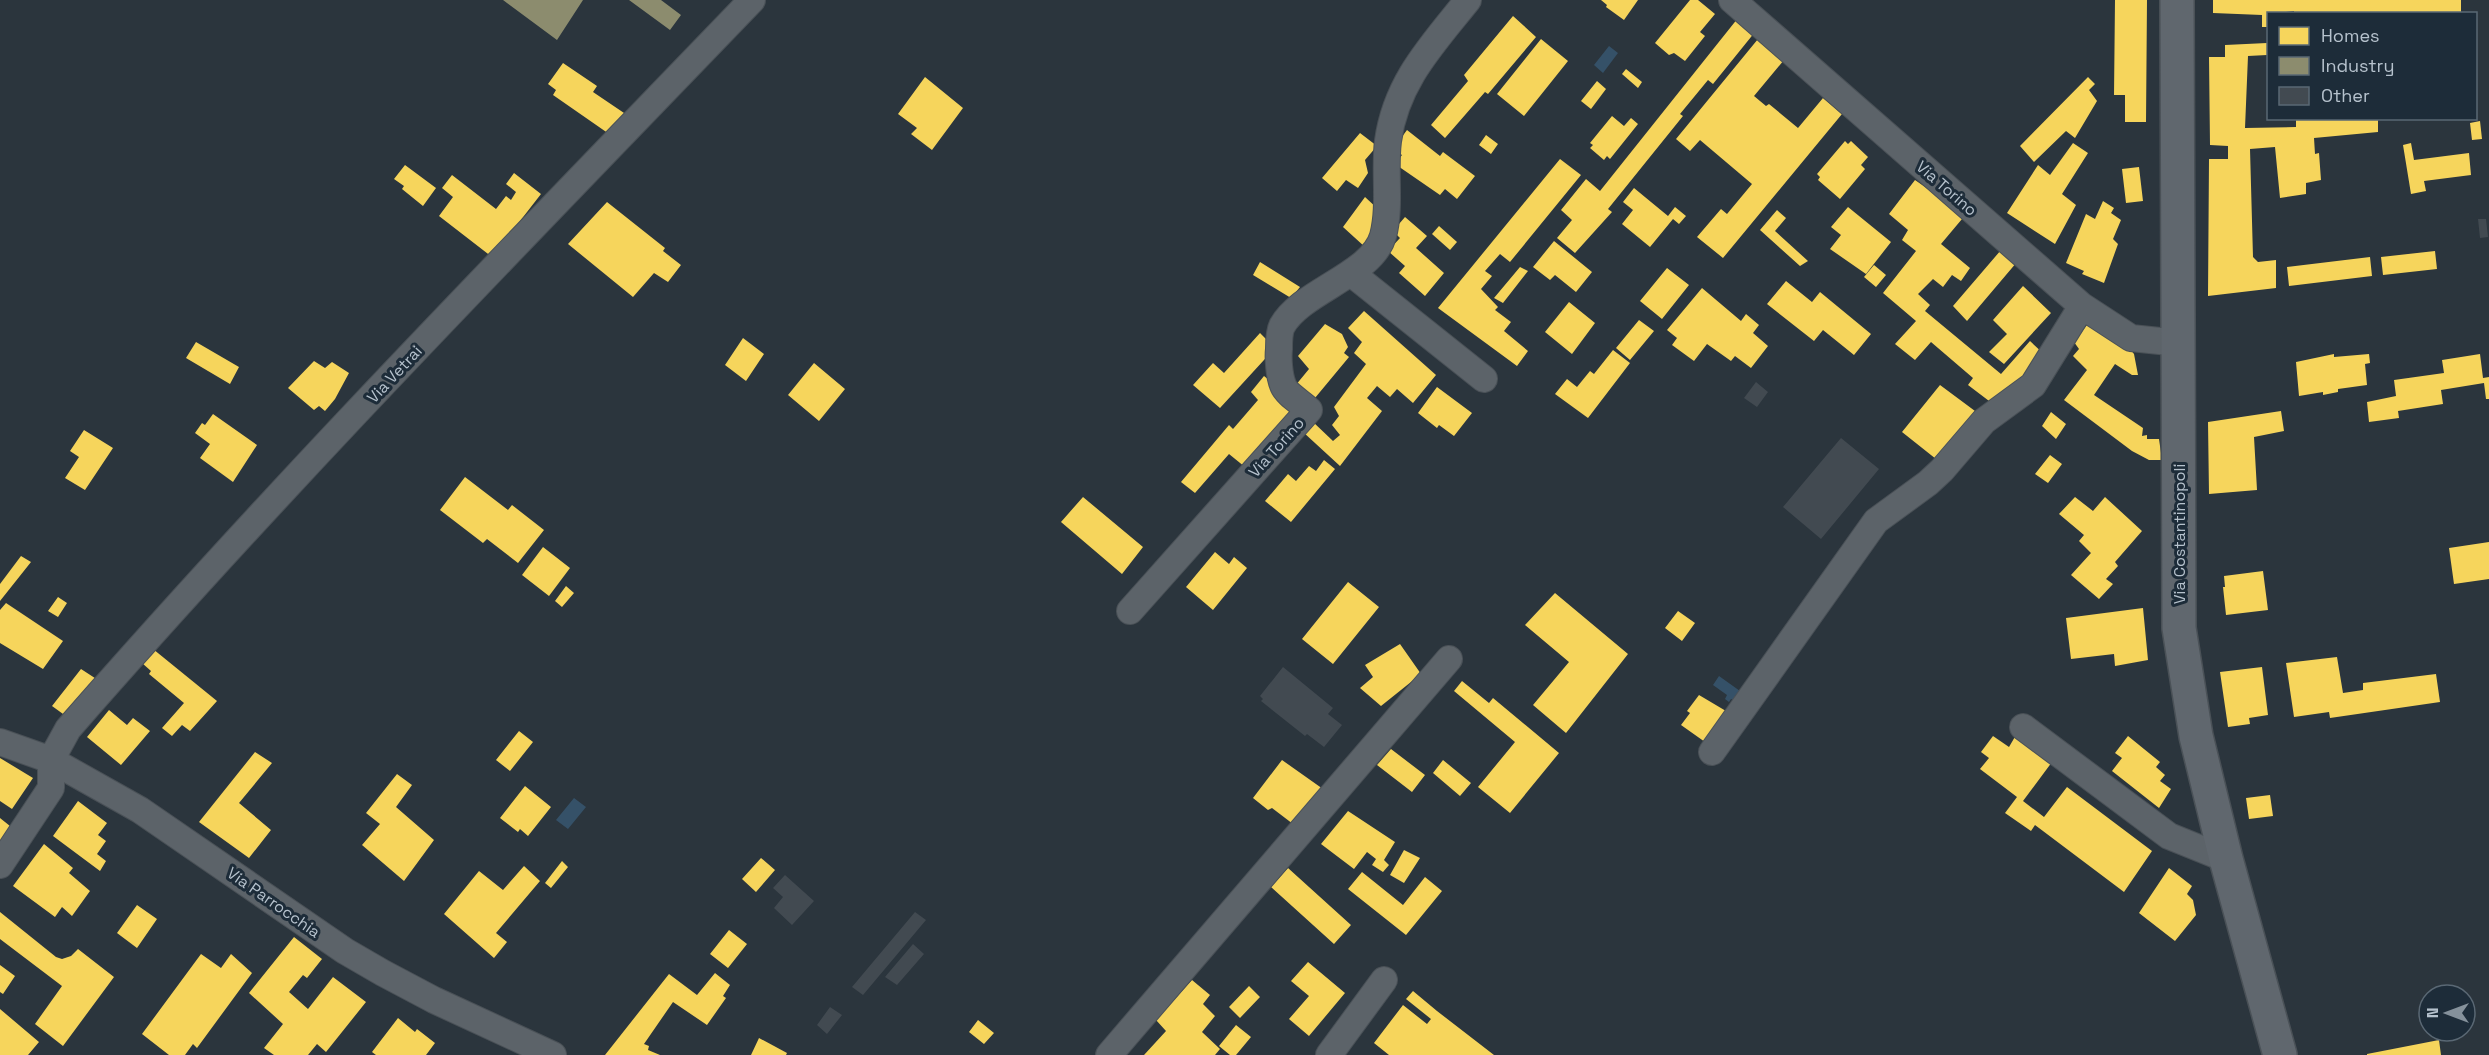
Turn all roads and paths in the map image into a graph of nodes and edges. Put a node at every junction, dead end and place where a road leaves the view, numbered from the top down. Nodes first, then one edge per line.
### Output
1 (752, 0) edge
2 (1468, 0) edge
3 (1732, 0) edge
4 (2177, 0) edge
5 (1351, 273) junction
6 (2082, 306) junction
7 (2178, 343) junction
8 (1484, 379) dead end
9 (1130, 611) dead end
10 (1449, 659) dead end
11 (2023, 727) dead end
12 (0, 742) edge
13 (1712, 752) dead end
14 (51, 760) junction
15 (2226, 859) junction
16 (0, 865) edge
17 (1384, 981) dead end
18 (554, 1055) edge
19 (1109, 1055) edge
20 (1329, 1055) edge
21 (2280, 1055) edge

1 - 14 street, Via Vetrai
2 - 5 street, Via Torino
3 - 6 street, Via Torino
4 - 7 street, Via Costantinopoli
5 - 8 street
5 - 9 street, Via Torino
6 - 7 street, Via Torino
6 - 13 street
7 - 15 street, Via Costantinopoli
10 - 19 street
11 - 15 street
12 - 14 street, Via Parrocchia
14 - 16 street
14 - 18 street, Via Parrocchia
15 - 21 street, Via Costantinopoli
17 - 20 street

